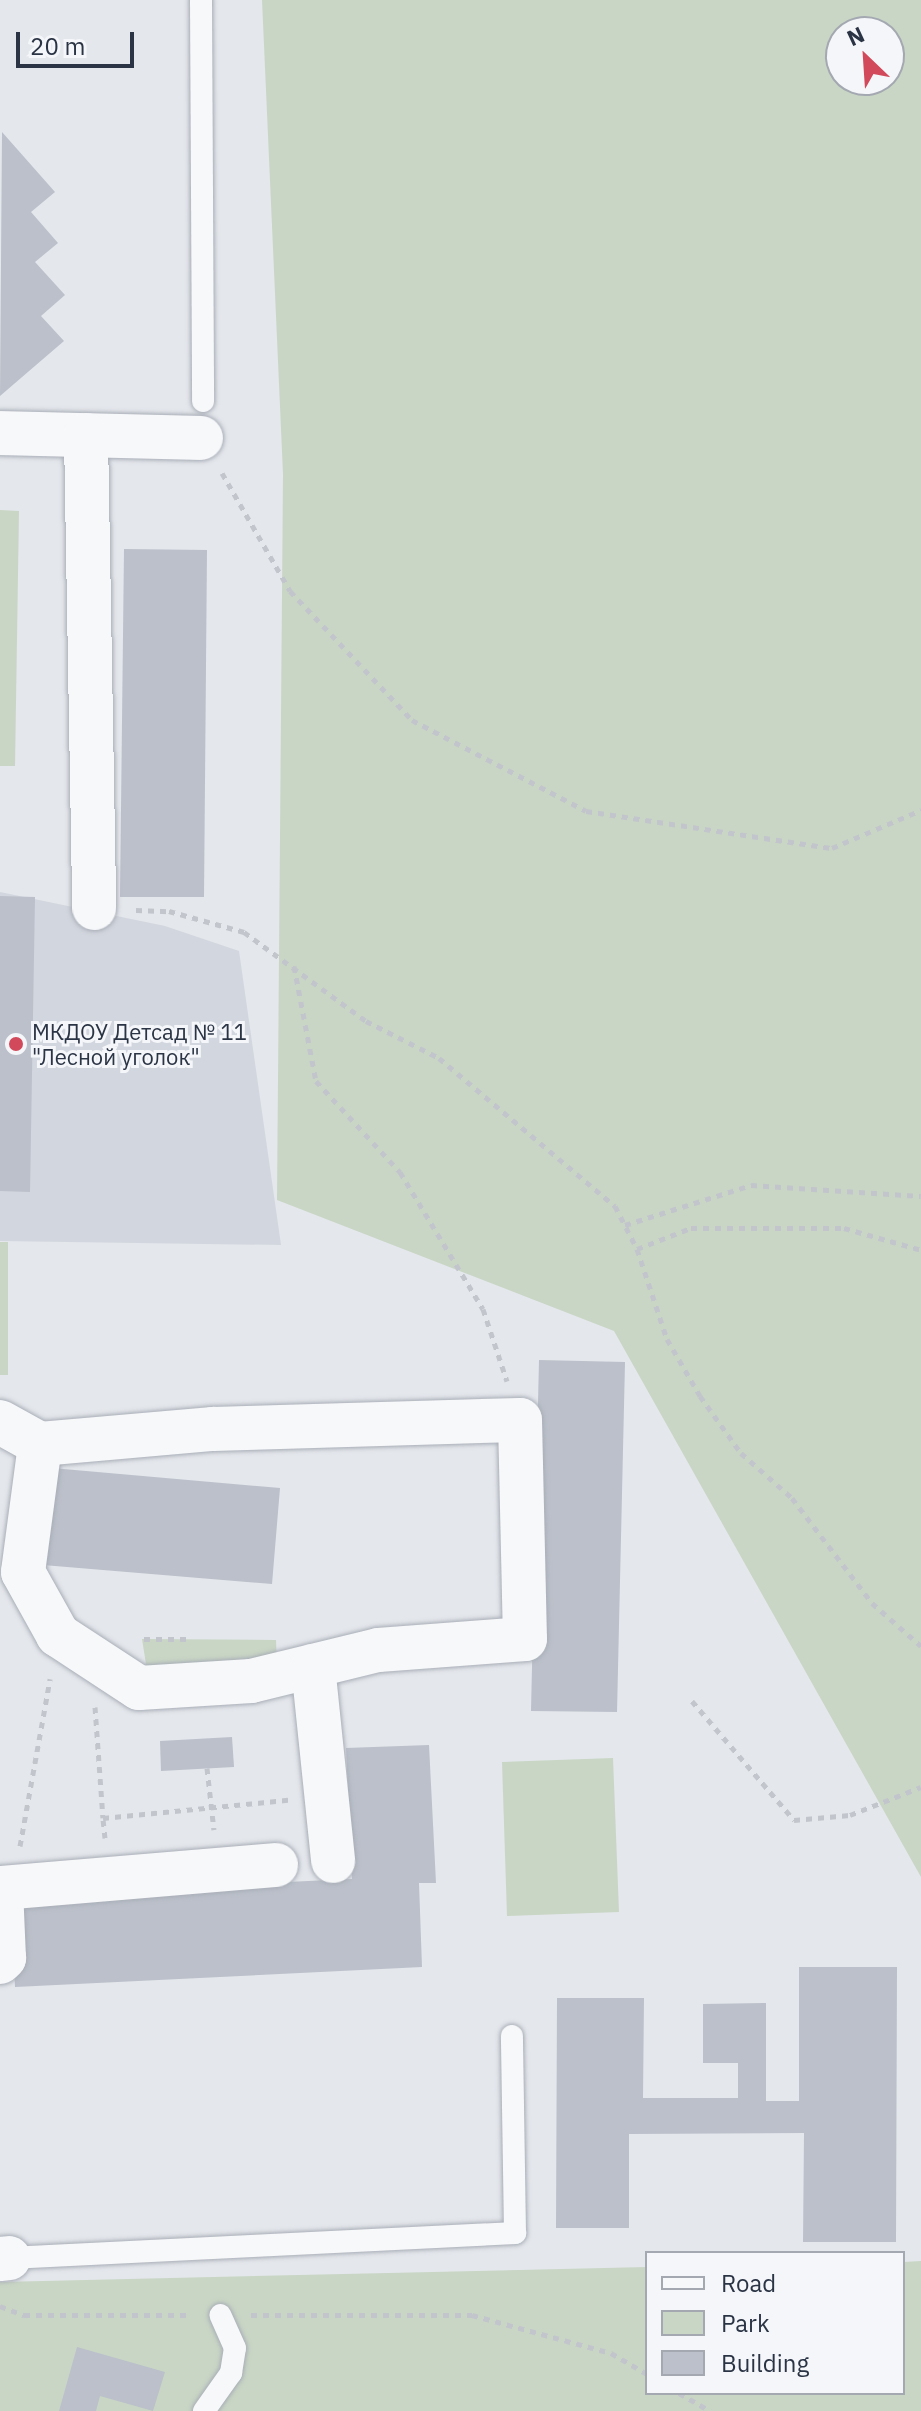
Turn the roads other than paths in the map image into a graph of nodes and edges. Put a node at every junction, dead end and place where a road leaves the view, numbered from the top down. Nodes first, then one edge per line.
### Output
1 (201, 0) edge
2 (202, 419) joint
3 (0, 433) edge
4 (86, 435) junction
5 (94, 908) road end
6 (0, 1422) edge
7 (40, 1444) junction
8 (12, 1573) edge
9 (313, 1666) junction
10 (333, 1861) dead end
11 (276, 1865) dead end
12 (0, 1962) edge
13 (512, 2036) dead end
14 (5, 2259) edge
15 (220, 2315) road end
16 (204, 2411) edge

1 - 2 lane
2 - 4 street
3 - 4 street
4 - 5 street
6 - 7 street
7 - 8 street
7 - 9 street
8 - 9 street
9 - 10 street
11 - 12 street
13 - 14 lane
15 - 16 lane

